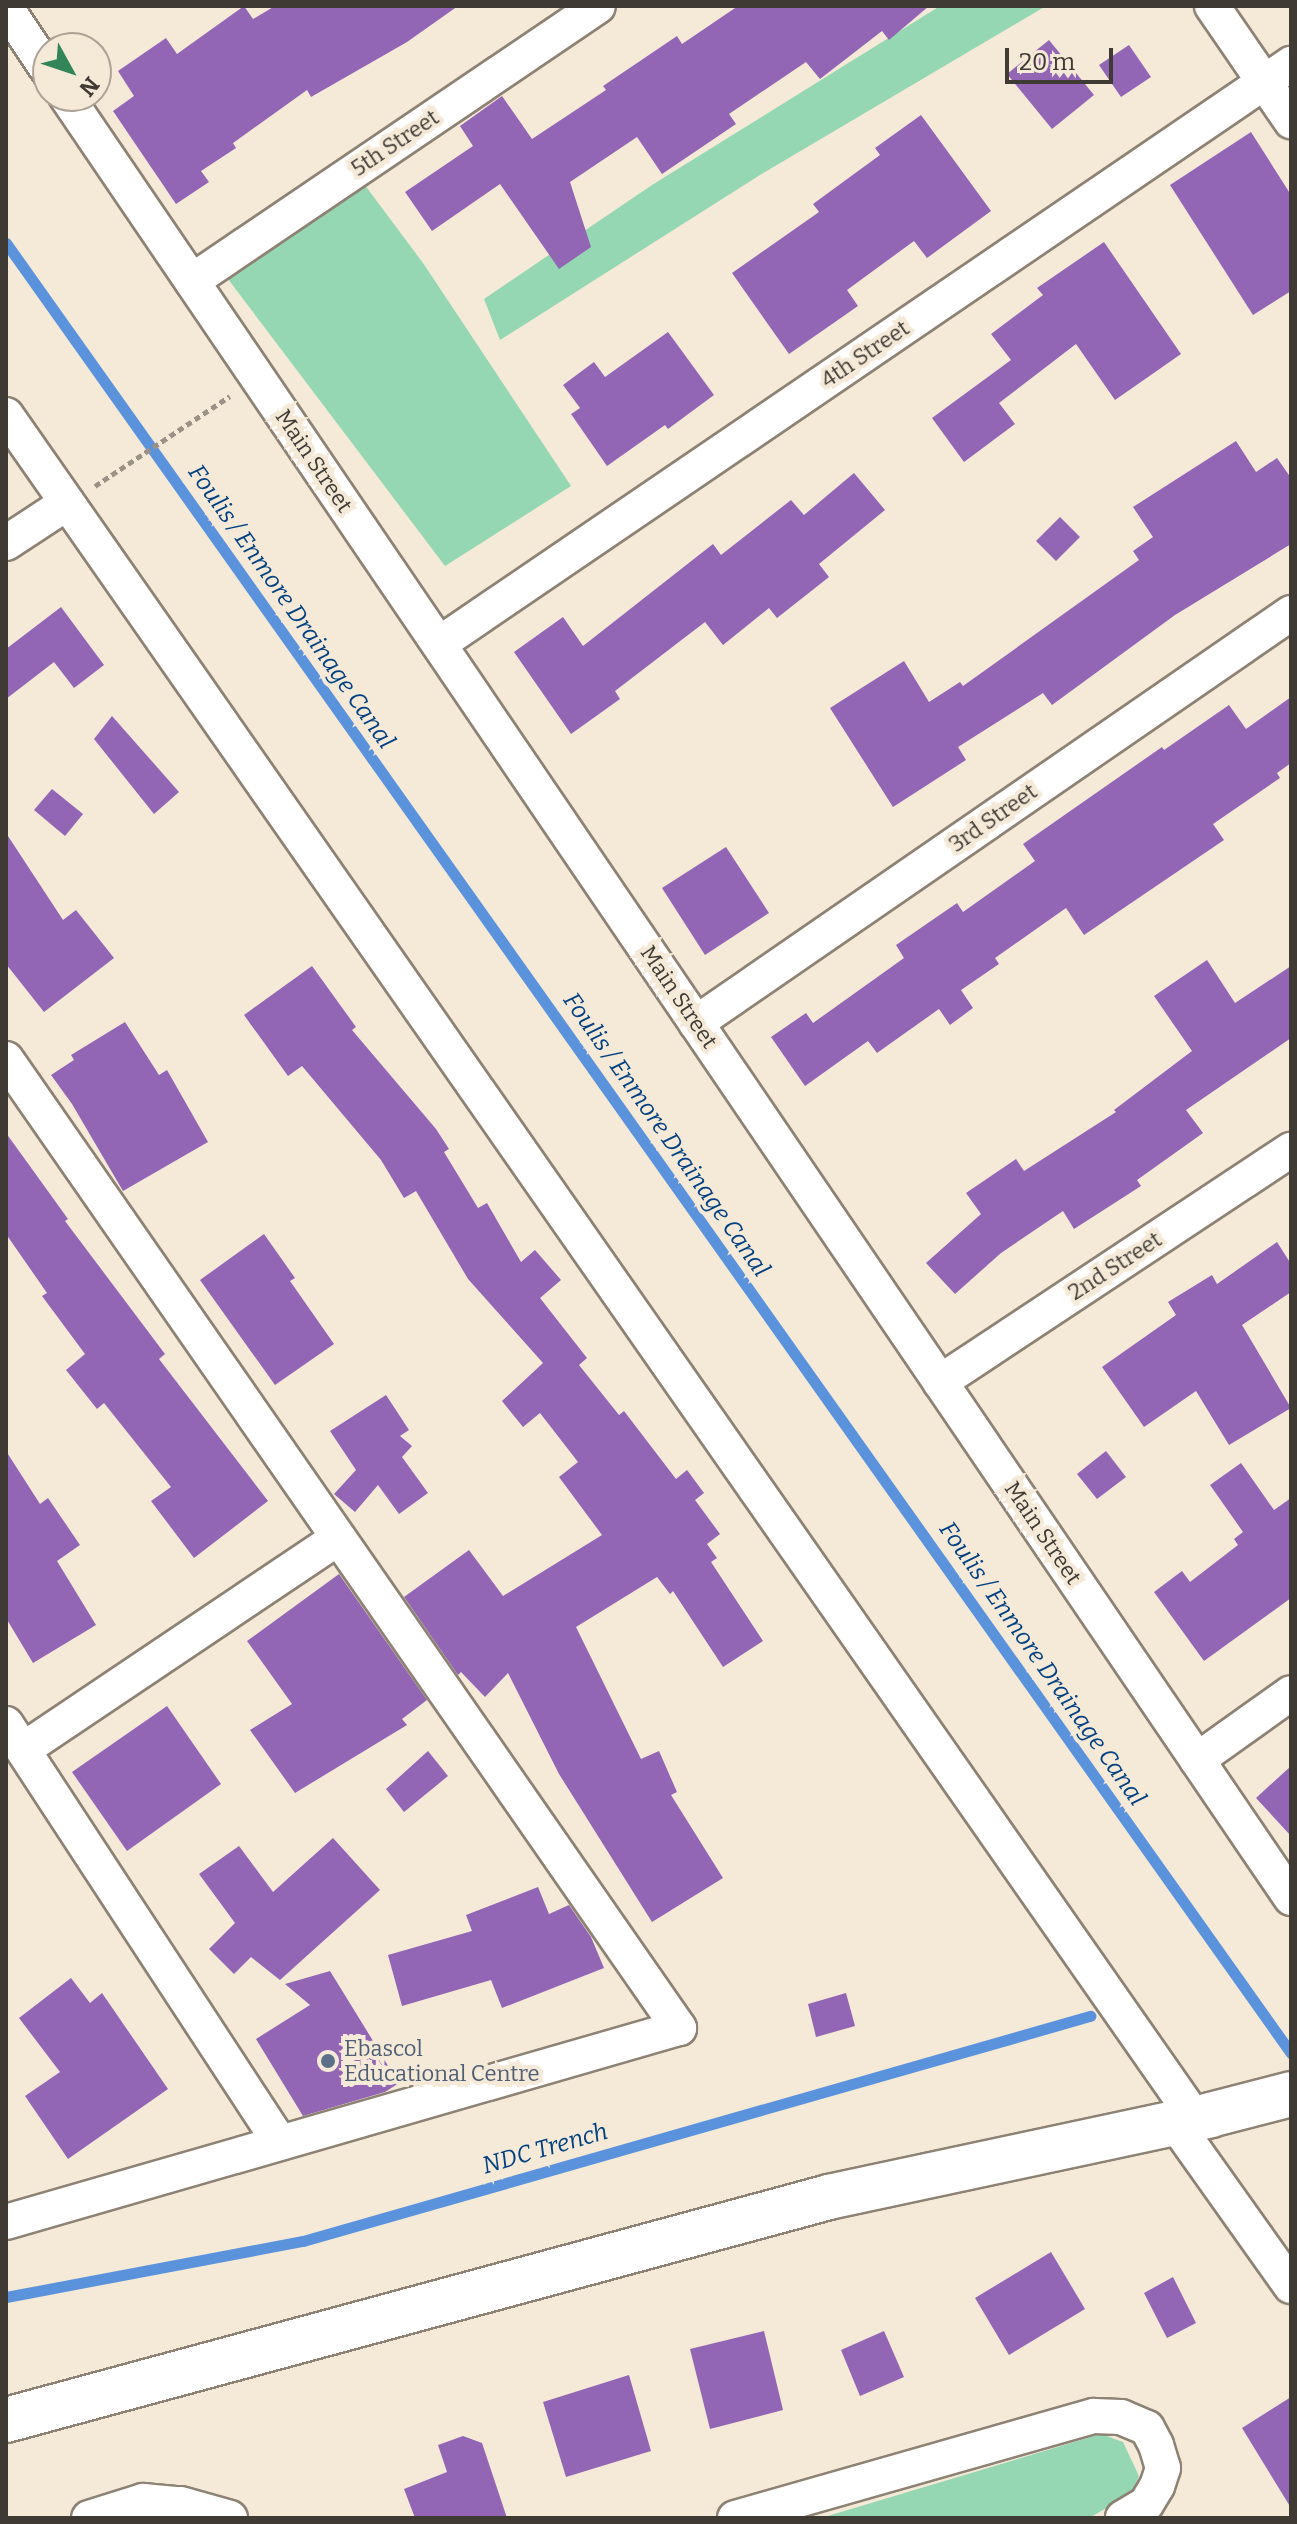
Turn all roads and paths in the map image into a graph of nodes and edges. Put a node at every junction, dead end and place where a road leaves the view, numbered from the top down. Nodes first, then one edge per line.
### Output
1 (598, 6) edge
2 (1212, 6) edge
3 (6, 8) edge
4 (32, 46) edge
5 (1278, 73) edge
6 (77, 112) edge
7 (1291, 121) edge
8 (192, 281) junction
9 (6, 415) edge
10 (198, 418) dead end
11 (106, 479) dead end
12 (67, 503) junction
13 (6, 543) edge
14 (1291, 613) edge
15 (439, 644) junction
16 (696, 1023) junction
17 (6, 1059) edge
18 (1291, 1150) edge
19 (940, 1382) junction
20 (336, 1539) junction
21 (1291, 1693) edge
22 (15, 1736) edge
23 (1197, 1760) junction
24 (1291, 1898) edge
25 (1277, 2098) edge
26 (1185, 2120) junction
27 (279, 2141) junction
28 (6, 2222) edge
29 (1291, 2286) edge
30 (6, 2420) edge
31 (89, 2518) edge
32 (230, 2518) edge
33 (735, 2518) edge
34 (1123, 2518) edge

1 - 8 street, 5th Street
2 - 5 street
3 - 4 street
5 - 7 street
5 - 15 street, 4th Street
6 - 8 street, Main Street
8 - 15 street, Main Street
9 - 12 street
10 - 11 path
12 - 13 street
12 - 26 street
14 - 16 street, 3rd Street
15 - 16 street, Main Street
16 - 19 street, Main Street
17 - 20 street
18 - 19 street, 2nd Street
19 - 23 street, Main Street
20 - 22 street
20 - 27 street
21 - 23 street
22 - 27 street
23 - 24 street, Main Street
25 - 26 main road
26 - 29 street
26 - 30 main road
27 - 28 street
31 - 32 street
33 - 34 street

